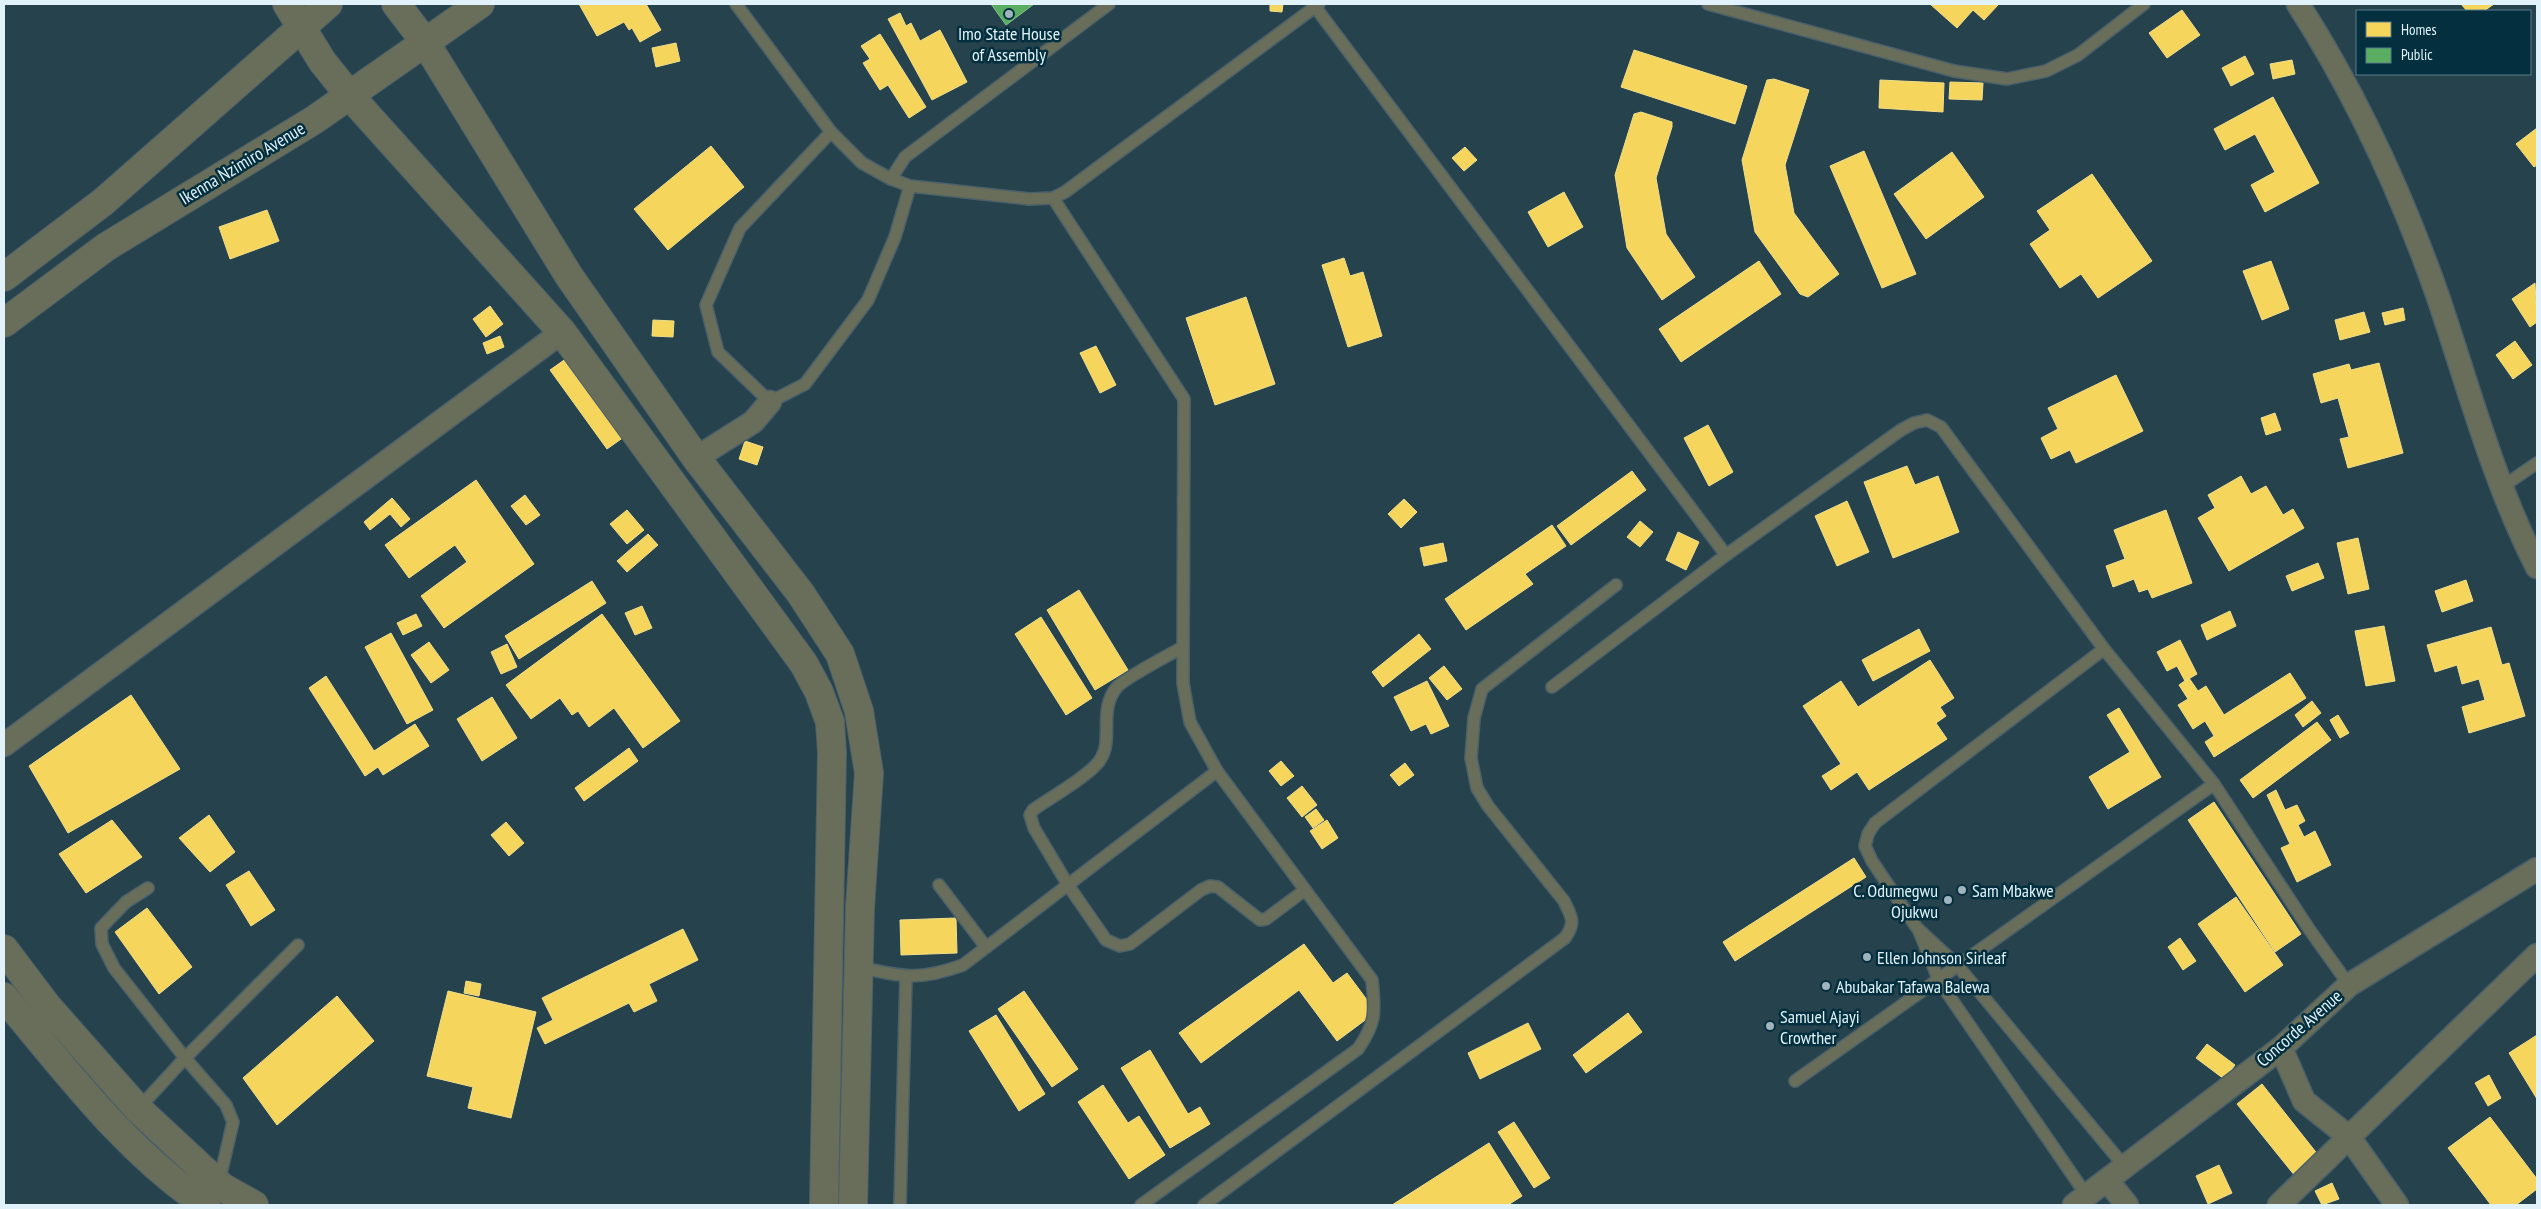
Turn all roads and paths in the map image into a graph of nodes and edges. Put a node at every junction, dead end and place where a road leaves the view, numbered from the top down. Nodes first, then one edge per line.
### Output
1 (328, 4) edge
2 (396, 4) edge
3 (480, 4) edge
4 (736, 4) edge
5 (1109, 4) edge
6 (1708, 4) edge
7 (1753, 4) edge
8 (2144, 4) edge
9 (2298, 4) edge
10 (1316, 5) edge
11 (1746, 14) junction
12 (293, 15) edge
13 (424, 42) junction
14 (350, 96) junction
15 (831, 132) junction
16 (891, 179) junction
17 (910, 186) junction
18 (1053, 198) junction
19 (4, 277) edge
20 (4, 322) edge
21 (562, 332) junction
22 (770, 402) junction
23 (696, 458) junction
24 (2537, 464) edge
25 (2502, 488) junction
26 (1726, 555) junction
27 (2537, 567) edge
28 (1616, 585) dead end
29 (1183, 647) junction
30 (2104, 649) junction
31 (849, 683) junction
32 (1552, 687) dead end
33 (819, 692) junction
34 (4, 746) edge
35 (1217, 771) junction
36 (2214, 784) junction
37 (2537, 870) edge
38 (939, 885) dead end
39 (1068, 885) junction
40 (148, 888) dead end
41 (1305, 890) junction
42 (1917, 928) junction
43 (298, 945) dead end
44 (986, 947) junction
45 (4, 950) edge
46 (2537, 955) edge
47 (1957, 966) junction
48 (859, 967) junction
49 (906, 977) junction
50 (1938, 981) junction
51 (2349, 985) junction
52 (4, 997) edge
53 (2281, 1048) junction
54 (185, 1058) junction
55 (1795, 1081) dead end
56 (138, 1110) junction
57 (2349, 1137) junction
58 (2116, 1173) junction
59 (212, 1195) edge
60 (2080, 1200) edge
61 (254, 1205) edge
62 (824, 1205) edge
63 (854, 1205) edge
64 (900, 1205) edge
65 (1141, 1205) edge
66 (1204, 1205) edge
67 (2127, 1205) edge
68 (2279, 1205) edge
69 (2397, 1205) edge

1 - 12 street
2 - 13 street
3 - 13 street, Ikenna Nzimiro Avenue
4 - 15 lane
5 - 16 lane
6 - 11 lane
7 - 11 lane
8 - 11 lane
9 - 25 street
10 - 18 lane
10 - 26 lane
12 - 14 street
12 - 19 street
13 - 14 street, Ikenna Nzimiro Avenue
13 - 23 street
14 - 20 street, Ikenna Nzimiro Avenue
14 - 21 street
15 - 16 lane
15 - 22 lane
16 - 17 lane
17 - 18 lane
17 - 22 lane
18 - 29 lane
21 - 33 street
21 - 34 street
22 - 23 street
23 - 31 street
24 - 25 lane
25 - 27 street
26 - 30 lane
26 - 32 lane
28 - 66 lane
29 - 35 lane
29 - 39 lane
30 - 36 lane
30 - 42 lane
31 - 33 street
31 - 48 street
33 - 62 street
35 - 39 lane
35 - 41 lane
36 - 47 lane
36 - 51 lane
37 - 51 street, Concorde Avenue
38 - 44 lane
39 - 41 lane
39 - 44 lane
40 - 54 lane
41 - 65 lane
42 - 47 lane
42 - 50 lane
43 - 54 lane
44 - 49 lane
45 - 56 street
46 - 57 street
47 - 50 lane
47 - 58 lane
48 - 49 lane
48 - 63 street
49 - 64 lane
50 - 55 lane
50 - 60 lane
51 - 53 street, Concorde Avenue
52 - 59 street
53 - 57 street
53 - 58 street, Concorde Avenue
54 - 56 lane
54 - 59 lane
56 - 59 street
57 - 68 street
57 - 69 street
58 - 60 street, Concorde Avenue
58 - 67 street
59 - 61 street

